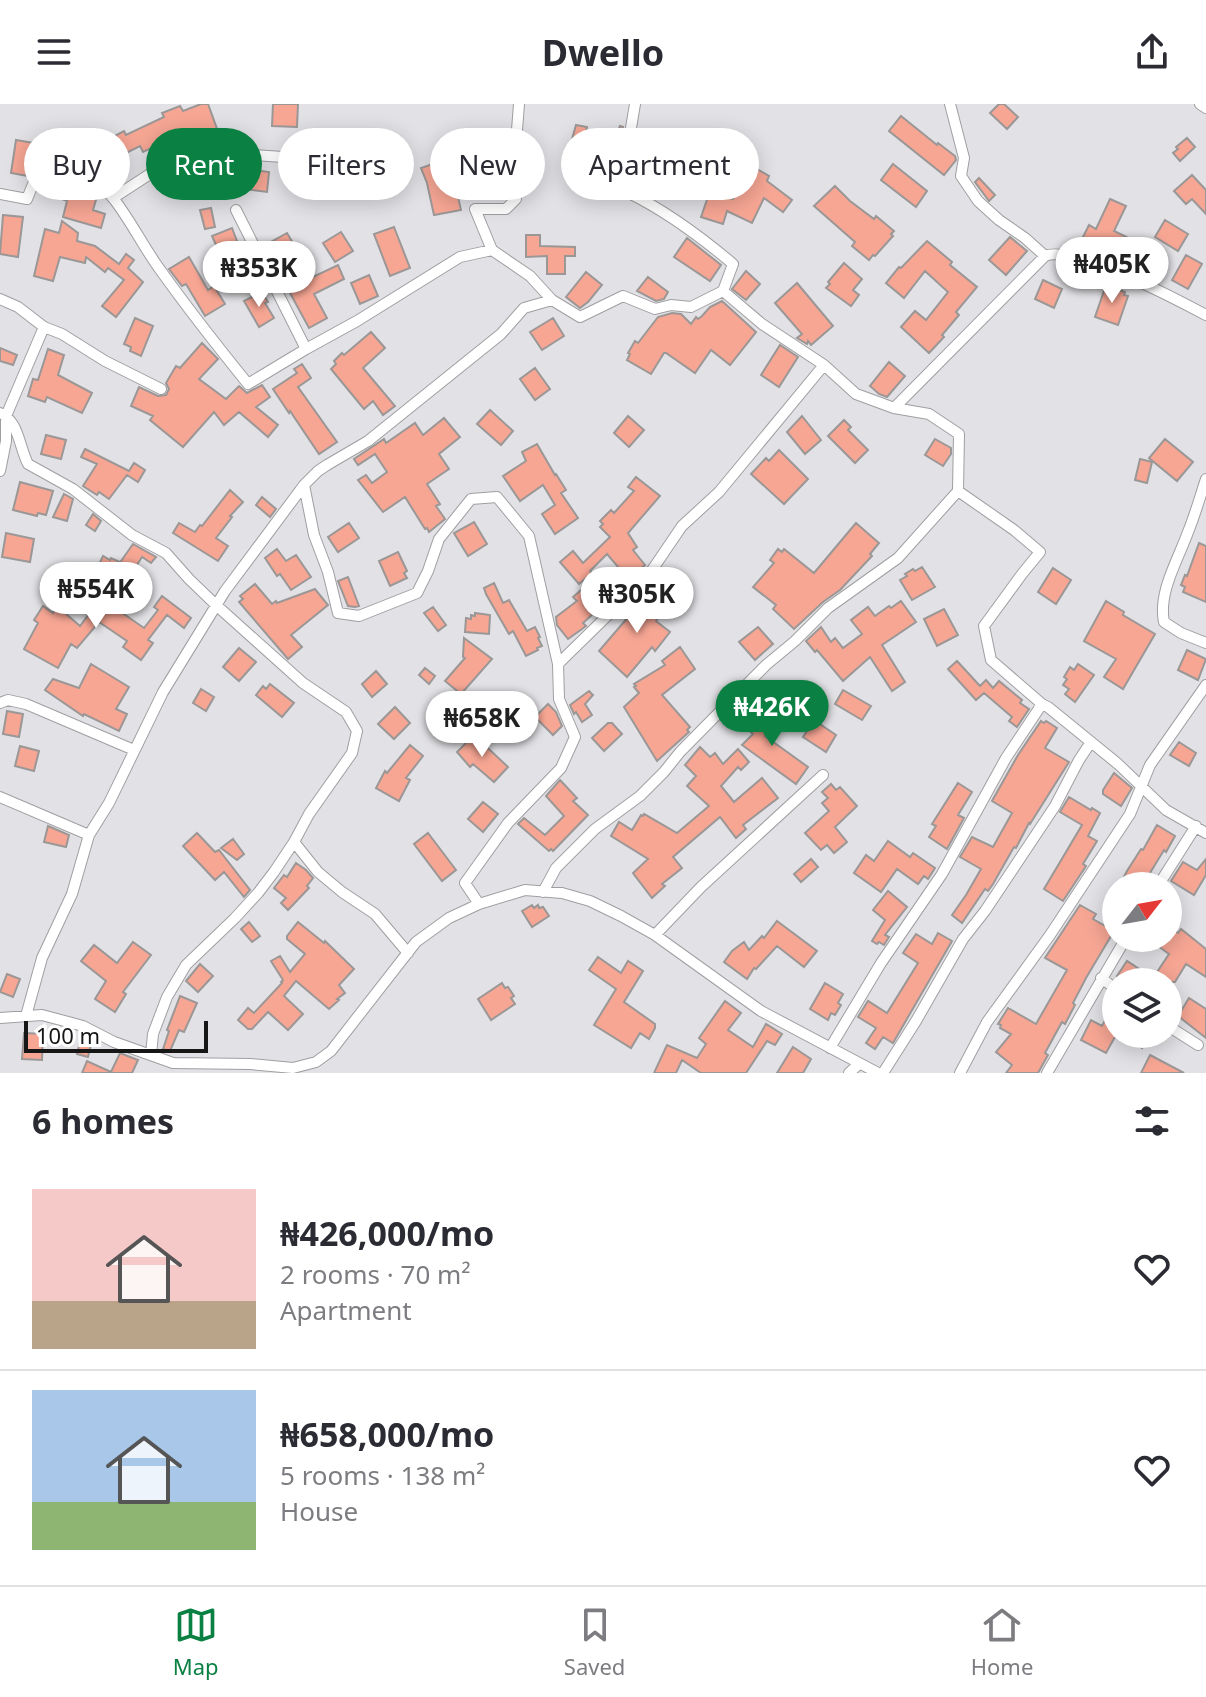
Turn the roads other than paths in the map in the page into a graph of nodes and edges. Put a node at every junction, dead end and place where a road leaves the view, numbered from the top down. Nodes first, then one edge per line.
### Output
1 (519, 104) edge
2 (635, 104) edge
3 (950, 104) edge
4 (1200, 104) edge
5 (1206, 108) edge
6 (278, 157) edge
7 (130, 187) edge
8 (0, 194) edge
9 (24, 198) edge
10 (115, 200) edge
11 (236, 210) dead end
12 (492, 250) junction
13 (1045, 256) junction
14 (723, 291) junction
15 (0, 299) edge
16 (552, 300) junction
17 (1206, 315) edge
18 (44, 327) junction
19 (306, 349) junction
20 (824, 365) junction
21 (161, 389) dead end
22 (894, 408) junction
23 (3, 415) edge
24 (0, 471) edge
25 (1206, 479) edge
26 (304, 485) junction
27 (958, 491) junction
28 (216, 605) junction
29 (1206, 643) edge
30 (558, 664) junction
31 (1206, 685) edge
32 (0, 703) edge
33 (1042, 704) junction
34 (1091, 742) junction
35 (134, 750) junction
36 (823, 775) dead end
37 (1141, 787) junction
38 (0, 797) edge
39 (1201, 830) edge
40 (89, 835) junction
41 (294, 842) junction
42 (1169, 872) edge
43 (543, 892) junction
44 (479, 904) junction
45 (655, 935) junction
46 (1117, 952) edge
47 (408, 953) junction
48 (1101, 978) joint
49 (26, 1016) junction
50 (0, 1018) edge
51 (1182, 1035) edge
52 (1198, 1045) dead end
53 (830, 1048) junction
54 (151, 1055) junction
55 (316, 1062) junction
56 (859, 1064) junction
57 (308, 1073) edge
58 (849, 1073) edge
59 (880, 1073) edge
60 (960, 1073) edge
61 (1047, 1073) edge

1 - 12 street
2 - 14 street
3 - 13 street
4 - 5 street
6 - 7 street
8 - 9 street
10 - 19 street
11 - 19 street
12 - 16 street
12 - 19 street
13 - 17 street
13 - 22 street
14 - 16 street
14 - 20 street
15 - 18 street
16 - 26 street
18 - 21 street
18 - 23 street
20 - 22 street
20 - 30 street
22 - 27 street
23 - 24 street
23 - 28 street
25 - 29 street
26 - 28 street
26 - 30 street
27 - 33 street
27 - 43 street
28 - 35 street
28 - 41 street
30 - 44 street
31 - 37 street
32 - 35 street
33 - 34 street
33 - 53 street
34 - 37 street
34 - 59 street
35 - 40 street
36 - 45 street
37 - 39 street
37 - 60 street
38 - 40 street
39 - 42 street
40 - 49 street
41 - 47 street
41 - 54 street
43 - 44 street
43 - 45 street
44 - 47 street
45 - 53 street
46 - 48 street
47 - 55 street
48 - 61 street
49 - 50 street
49 - 54 street
51 - 52 street
53 - 56 street
54 - 55 street
55 - 57 street
56 - 58 street
56 - 59 street

